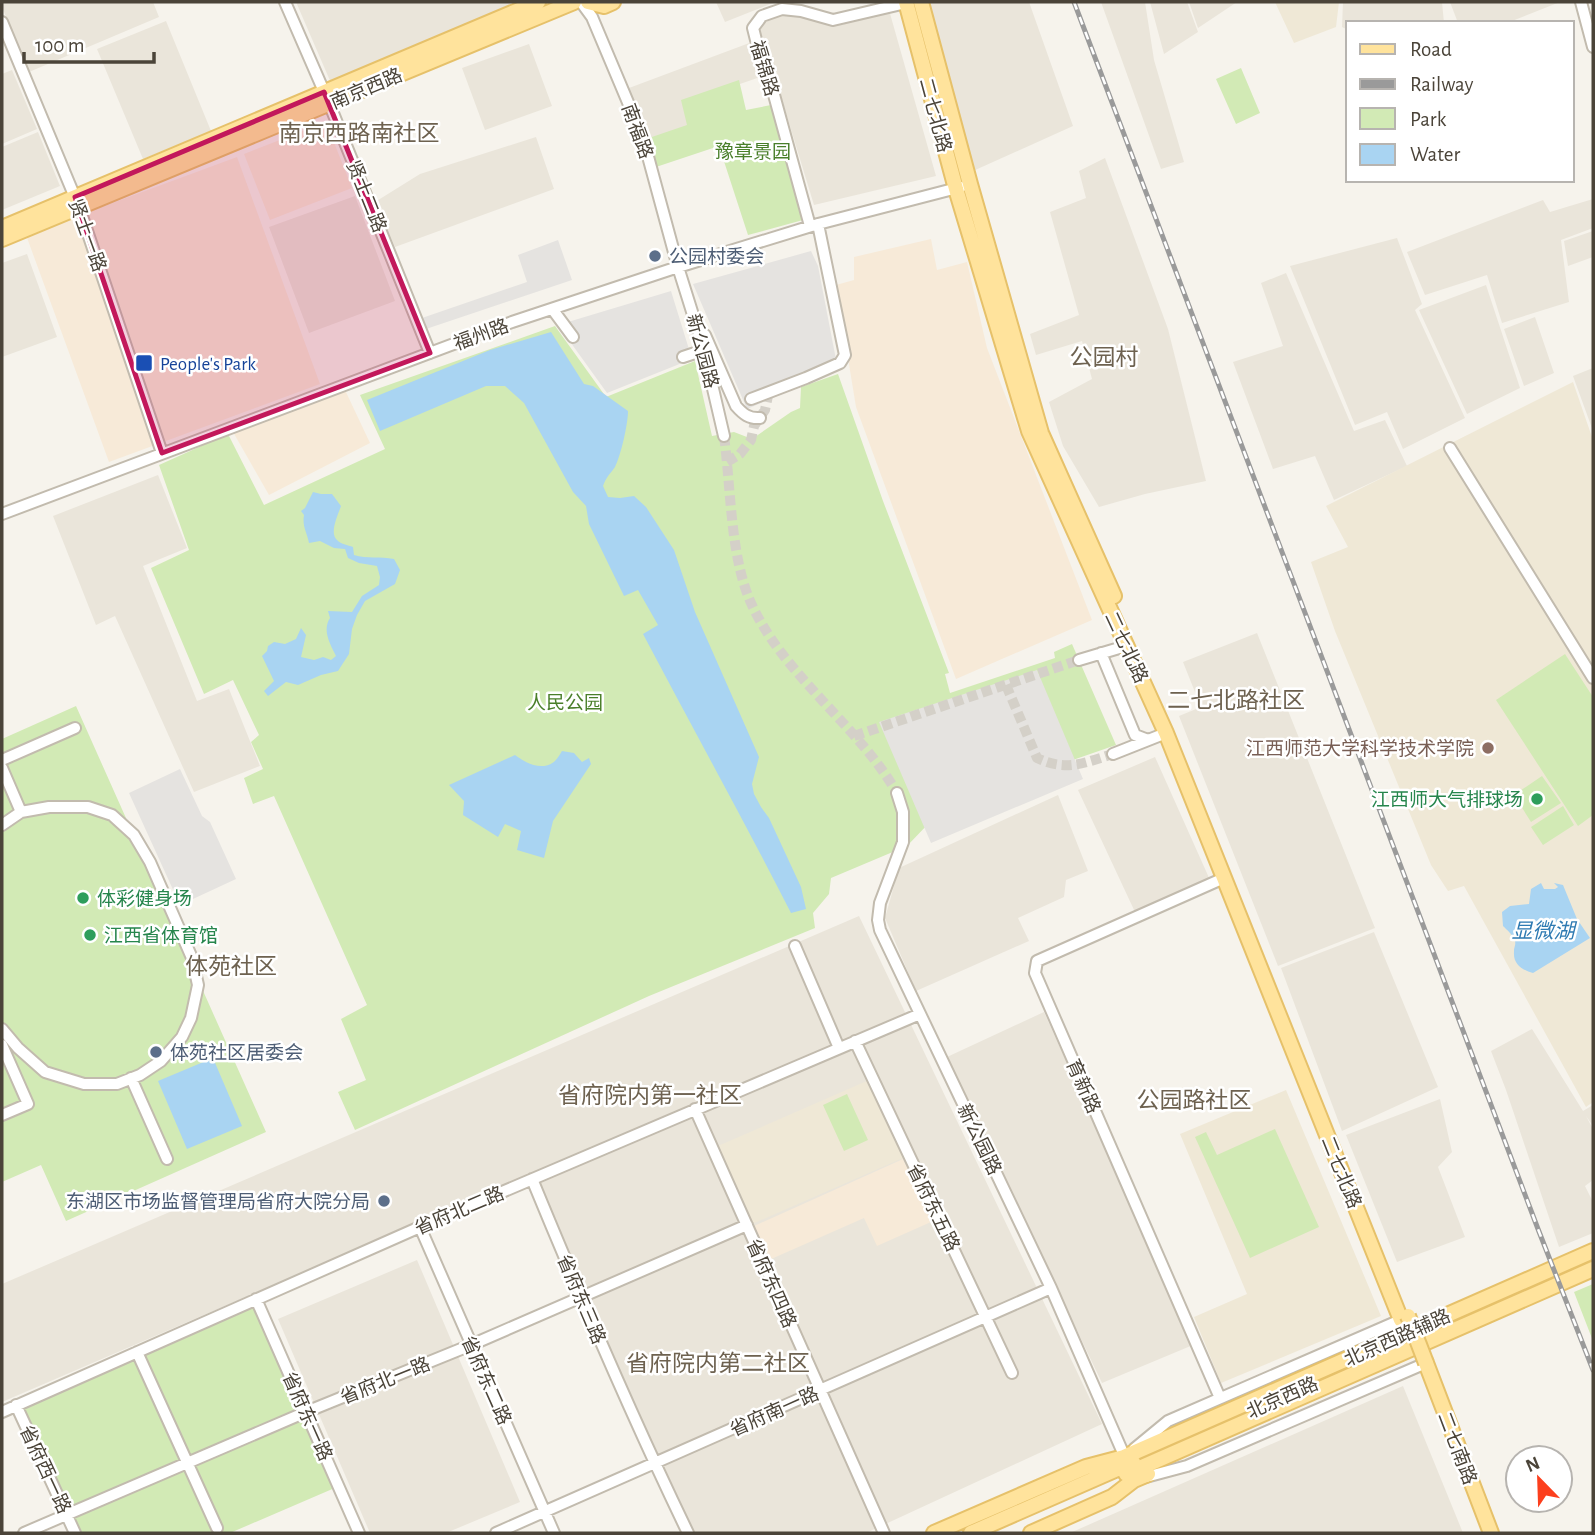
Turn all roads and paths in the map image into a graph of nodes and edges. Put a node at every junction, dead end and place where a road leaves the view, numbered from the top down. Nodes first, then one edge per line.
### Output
1 (285, 2) edge
2 (538, 2) edge
3 (575, 2) edge
4 (581, 2) edge
5 (588, 2) edge
6 (613, 2) edge
7 (911, 2) edge
8 (1581, 2) edge
9 (2, 22) edge
10 (1593, 47) edge
11 (327, 98) junction
12 (963, 186) junction
13 (77, 202) junction
14 (814, 225) junction
15 (2, 228) edge
16 (2, 239) edge
17 (678, 267) junction
18 (687, 295) junction
19 (553, 310) junction
20 (573, 337) dead end
21 (704, 350) junction
22 (430, 353) junction
23 (683, 357) dead end
24 (751, 399) dead end
25 (760, 418) dead end
26 (724, 436) tunnel mouth
27 (1450, 448) dead end
28 (162, 453) junction
29 (2, 514) edge
30 (1126, 646) junction
31 (1101, 653) junction
32 (1079, 660) tunnel mouth
33 (1593, 678) edge
34 (75, 728) dead end
35 (1166, 733) junction
36 (1148, 740) junction
37 (1113, 754) tunnel mouth
38 (2, 760) edge
39 (2, 768) edge
40 (897, 793) tunnel mouth
41 (21, 812) junction
42 (2, 825) edge
43 (1224, 878) junction
44 (795, 946) dead end
45 (920, 1014) junction
46 (2, 1029) edge
47 (855, 1041) junction
48 (2, 1045) edge
49 (839, 1048) junction
50 (131, 1078) junction
51 (695, 1109) junction
52 (2, 1115) edge
53 (167, 1159) dead end
54 (532, 1179) junction
55 (747, 1226) junction
56 (420, 1227) junction
57 (1593, 1251) edge
58 (1593, 1260) edge
59 (1593, 1269) edge
60 (1593, 1279) edge
61 (1051, 1288) junction
62 (581, 1297) junction
63 (256, 1299) junction
64 (987, 1317) junction
65 (1404, 1318) junction
66 (471, 1345) junction
67 (137, 1352) junction
68 (1422, 1365) junction
69 (1012, 1373) dead end
70 (820, 1390) junction
71 (1220, 1398) junction
72 (16, 1405) junction
73 (2, 1412) edge
74 (306, 1412) junction
75 (186, 1463) junction
76 (654, 1463) junction
77 (1129, 1468) junction
78 (545, 1512) junction
79 (67, 1515) junction
80 (218, 1528) dead end
81 (24, 1533) edge
82 (75, 1533) edge
83 (359, 1533) edge
84 (496, 1533) edge
85 (554, 1533) edge
86 (688, 1533) edge
87 (884, 1533) edge
88 (934, 1533) edge
89 (971, 1533) edge
90 (994, 1533) edge
91 (1031, 1533) edge
92 (1481, 1533) edge
93 (1491, 1533) edge

1 - 11 street, 贤士二路
2 - 11 main road, 南京西路
3 - 11 main road, 南京西路
4 - 17 street, 南福路
5 - 6 main road
7 - 12 main road, 二七北路
7 - 14 street, 福锦路
8 - 10 street
9 - 13 street, 贤士一路
11 - 13 main road, 南京西路
11 - 22 street, 贤士二路
12 - 14 street, 福州路
12 - 30 main road, 二七北路
12 - 65 main road, 二七北路
13 - 15 main road, 南京西路
13 - 16 main road, 南京西路
13 - 28 street, 贤士一路
14 - 17 street, 福州路
14 - 24 street, 福锦路
17 - 18 street, 新公园路
17 - 19 street, 福州路
18 - 21 street, 新公园路
18 - 25 street
19 - 20 street
19 - 22 street, 福州路
21 - 23 street
21 - 26 street, 新公园路
22 - 28 street, 福州路
27 - 33 street
28 - 29 street, 福州路
30 - 31 street
30 - 35 main road, 二七北路
31 - 32 street
31 - 36 street
34 - 38 street
35 - 36 street
35 - 43 main road, 二七北路
36 - 37 street
39 - 41 street
40 - 45 street, 新公园路
41 - 42 street
41 - 50 street
43 - 65 main road, 二七北路
43 - 71 street, 育新路
44 - 49 street
45 - 47 street, 省府北二路
45 - 61 street, 新公园路
46 - 50 street
47 - 49 street, 省府北二路
47 - 64 street, 省府东五路
48 - 52 street
49 - 51 street, 省府北二路
50 - 53 street
51 - 54 street, 省府北二路
51 - 55 street, 省府东四路
54 - 56 street, 省府北二路
54 - 62 street, 省府东三路
55 - 62 street, 省府北一路
55 - 70 street, 省府东四路
56 - 63 street, 省府北二路
56 - 66 street, 省府东二路
57 - 77 main road, 北京西路辅路
58 - 77 main road, 北京西路
59 - 77 main road, 北京西路
60 - 77 main road, 北京西路辅路
61 - 64 street, 省府南一路
61 - 77 street, 新公园路
62 - 66 street, 省府北一路
62 - 76 street, 省府东三路
63 - 67 street, 省府北二路
63 - 74 street, 省府东一路
64 - 69 street, 省府东五路
64 - 70 street, 省府南一路
65 - 68 main road
65 - 71 street, 北京西路辅路
66 - 74 street, 省府北一路
66 - 78 street, 省府东二路
67 - 72 street, 省府北二路
67 - 75 street
68 - 77 street, 北京西路辅路
68 - 92 main road, 二七南路
68 - 93 main road, 二七南路
70 - 76 street, 省府南一路
70 - 87 street, 省府东四路
71 - 77 street, 北京西路辅路
72 - 73 street, 省府北二路
72 - 79 street, 省府西一路
74 - 75 street, 省府北一路
74 - 83 street, 省府东一路
75 - 79 street, 省府北一路
75 - 80 street
76 - 78 street, 省府南一路
76 - 86 street, 省府东三路
77 - 88 main road, 北京西路辅路
77 - 89 main road, 北京西路
77 - 90 main road, 北京西路
77 - 91 main road, 北京西路辅路
78 - 84 street, 省府南一路
78 - 85 street, 省府东二路
79 - 81 street, 省府北一路
79 - 82 street, 省府西一路

